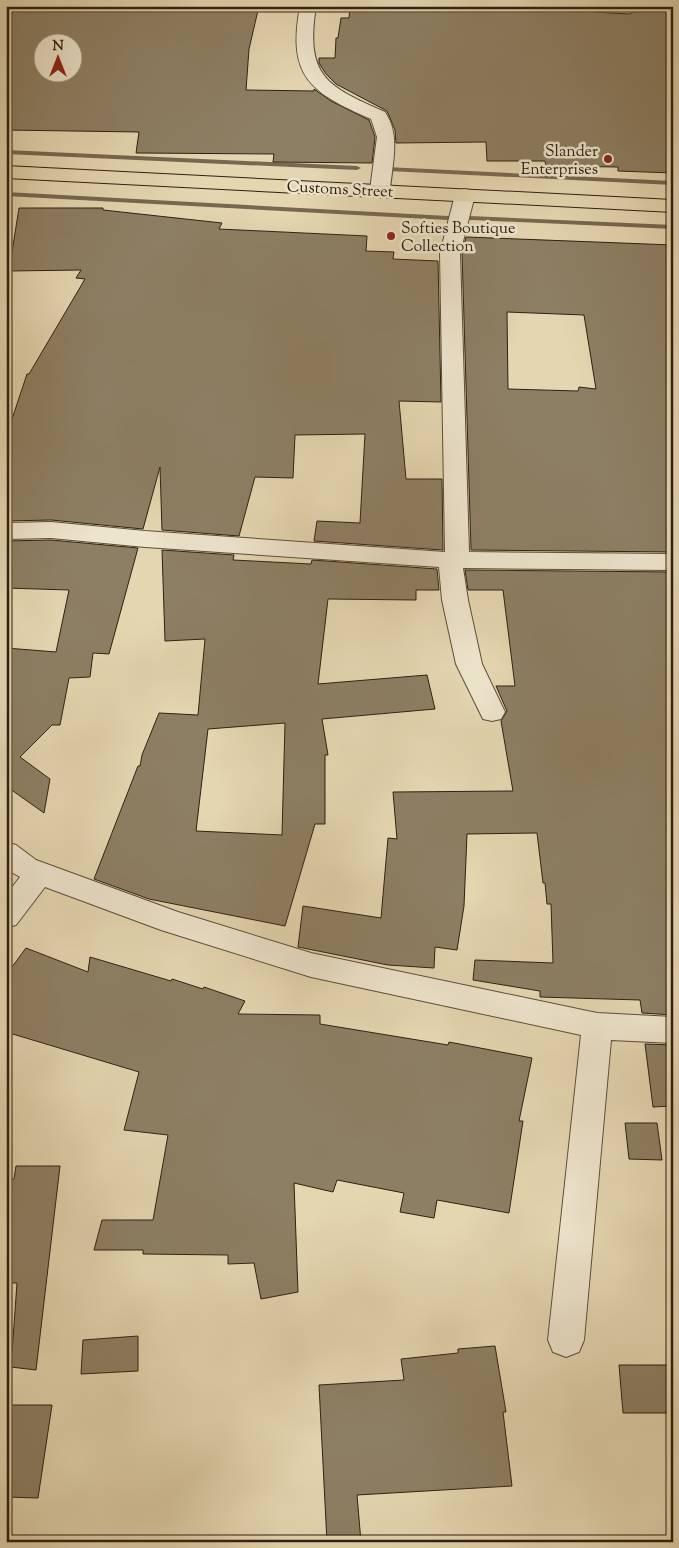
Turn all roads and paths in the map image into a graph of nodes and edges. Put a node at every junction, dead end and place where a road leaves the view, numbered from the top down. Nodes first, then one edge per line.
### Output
1 (308, 6) edge
2 (6, 172) edge
3 (380, 190) junction
4 (465, 195) junction
5 (673, 206) edge
6 (6, 531) edge
7 (453, 560) junction
8 (673, 562) edge
9 (492, 712) dead end
10 (6, 853) edge
11 (39, 873) junction
12 (6, 917) edge
13 (597, 1026) junction
14 (673, 1030) edge
15 (566, 1340) dead end

1 - 3 street
2 - 3 highway, Customs Street
3 - 4 highway, Customs Street
4 - 5 highway, Customs Street
4 - 7 street
6 - 7 street
7 - 8 street
7 - 9 street
10 - 11 street
11 - 12 street
11 - 13 street
13 - 14 street
13 - 15 street

